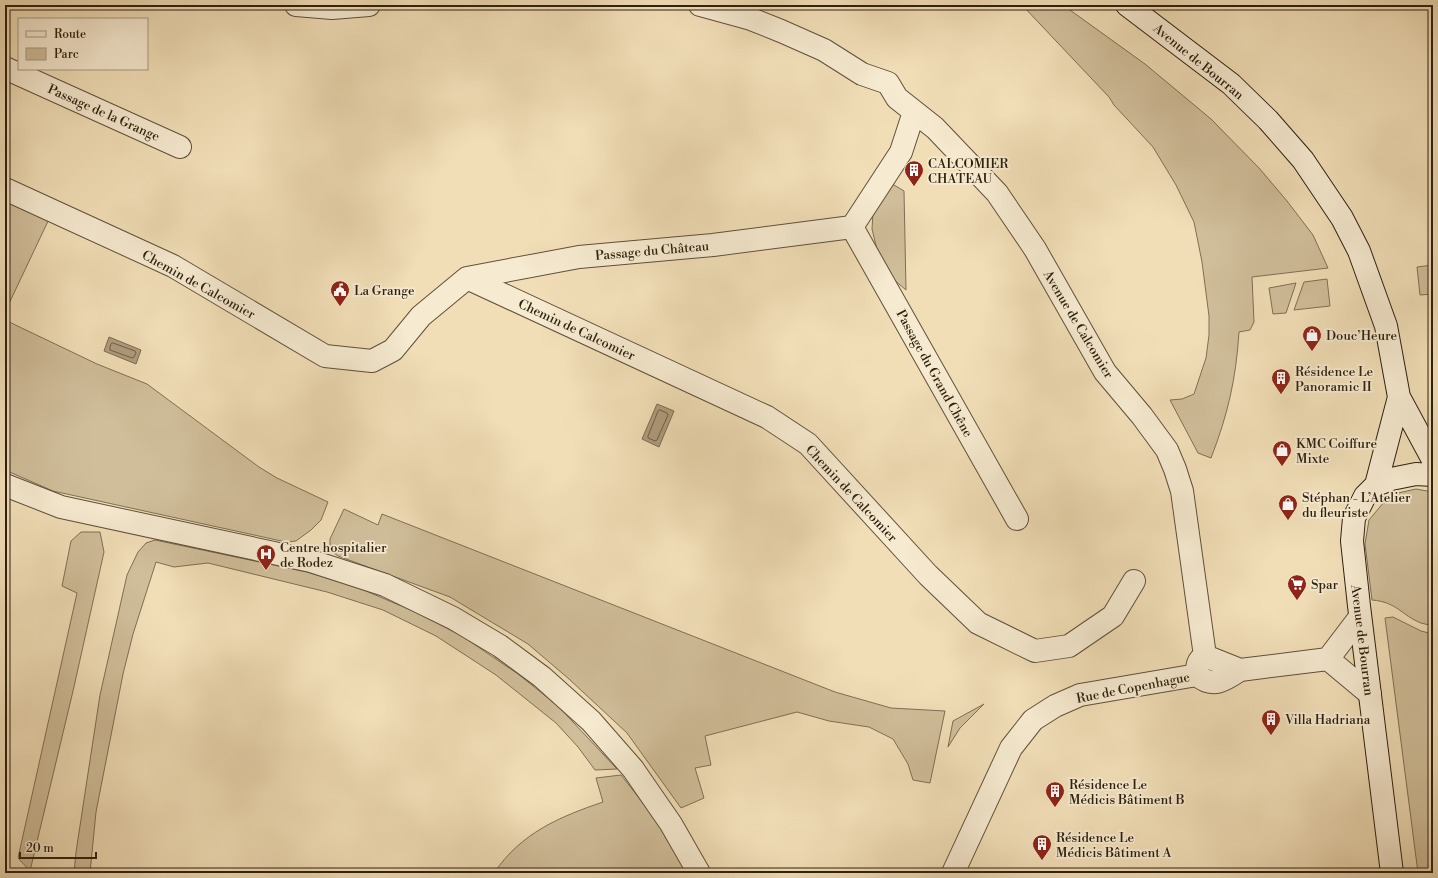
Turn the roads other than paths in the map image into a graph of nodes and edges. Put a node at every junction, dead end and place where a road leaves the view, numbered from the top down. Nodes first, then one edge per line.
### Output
1 (296, 5) edge
2 (369, 5) edge
3 (700, 5) edge
4 (1127, 5) edge
5 (5, 68) edge
6 (914, 112) junction
7 (935, 128) junction
8 (180, 147) dead end
9 (901, 152) junction
10 (5, 189) edge
11 (852, 227) junction
12 (467, 278) junction
13 (393, 350) joint
14 (1399, 398) junction
15 (1433, 460) edge
16 (1433, 475) edge
17 (5, 485) edge
18 (1376, 486) junction
19 (1017, 519) dead end
20 (1134, 581) dead end
21 (1360, 617) junction
22 (1328, 659) junction
23 (1201, 665) junction
24 (1370, 694) junction
25 (699, 873) edge
26 (953, 873) edge
27 (1392, 873) edge

1 - 2 street
3 - 6 street, Avenue de Calcomier
4 - 14 street, Avenue de Bourran
5 - 8 street, Passage de la Grange
6 - 7 street, Avenue de Calcomier
6 - 9 street
7 - 9 street
7 - 23 street, Avenue de Calcomier
9 - 11 street
10 - 13 street, Chemin de Calcomier
11 - 12 street, Passage du Château
11 - 19 street, Passage du Grand Chêne
12 - 13 street, Passage du Château
12 - 20 street, Chemin de Calcomier
14 - 15 street, Avenue de Bourran
14 - 18 street, Avenue de Bourran
16 - 18 street, Avenue de Bourran
17 - 25 street
18 - 21 street, Avenue de Bourran
21 - 22 street
21 - 24 street, Avenue de Bourran
22 - 23 street, Rue de Copenhague
22 - 24 street
23 - 26 street, Rue de Copenhague
24 - 27 street, Avenue de Bourran

